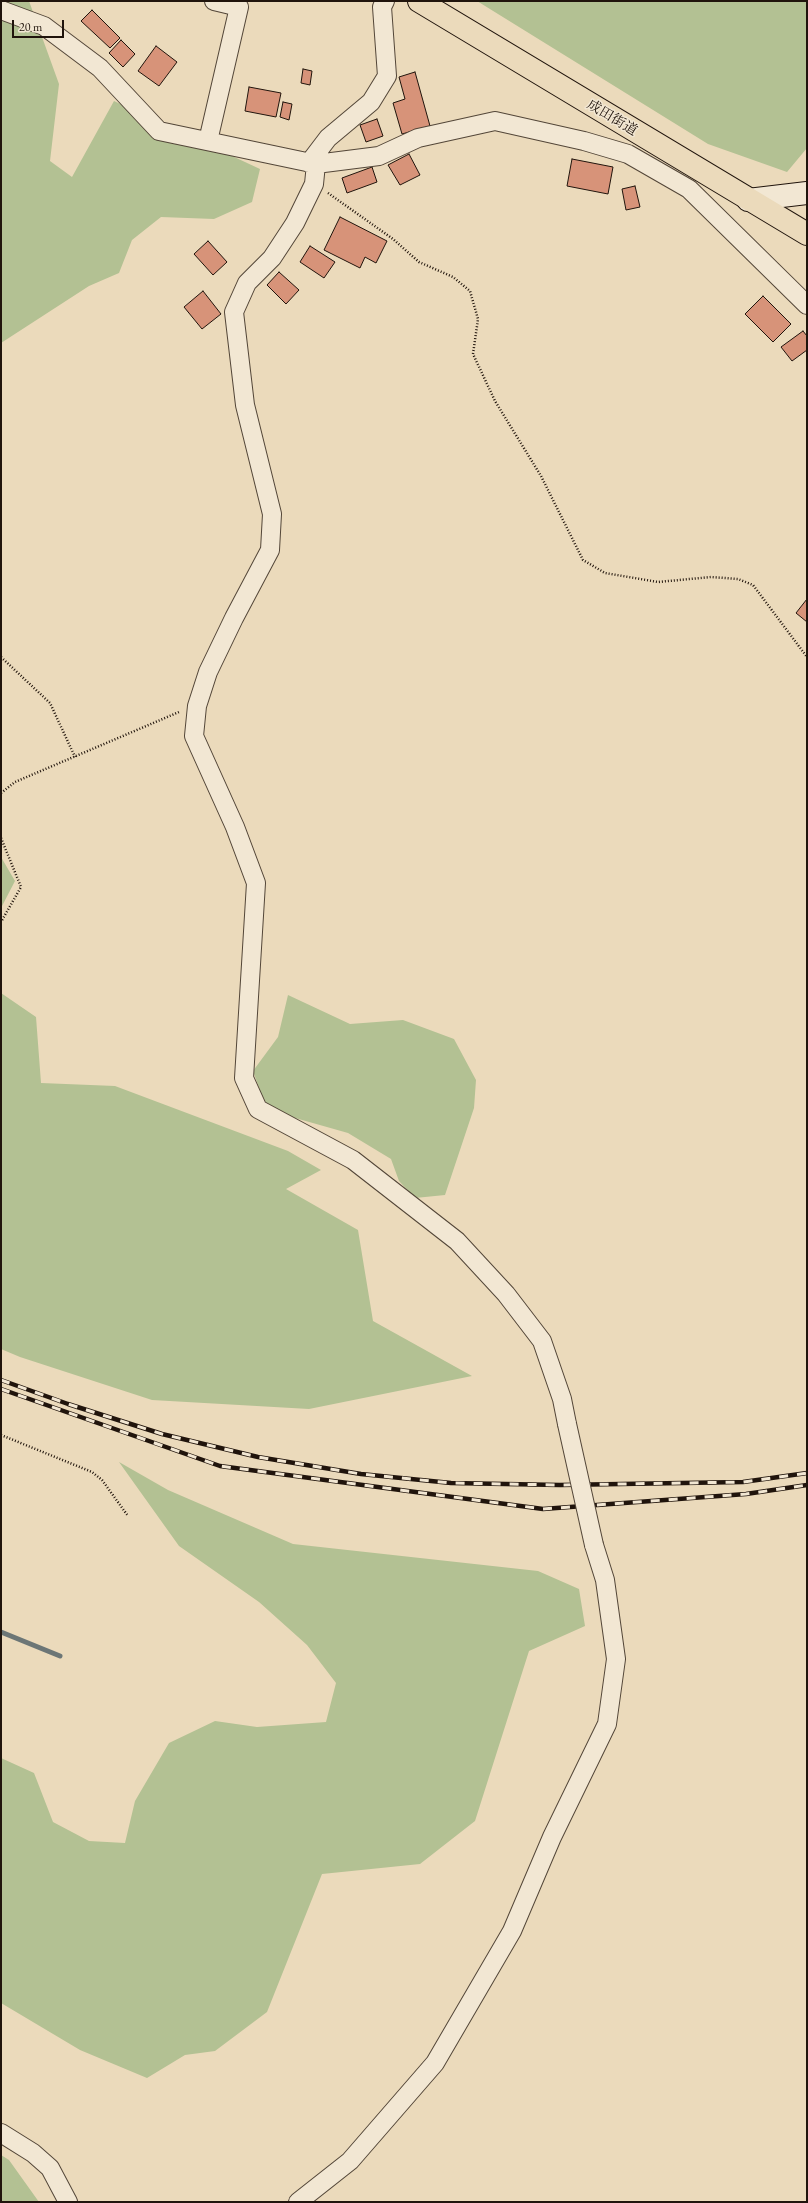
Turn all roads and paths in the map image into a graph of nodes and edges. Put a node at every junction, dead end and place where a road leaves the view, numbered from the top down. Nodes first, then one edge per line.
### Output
1 (214, 1) edge
2 (385, 1) edge
3 (419, 1) edge
4 (1, 10) edge
5 (208, 141) junction
6 (313, 164) junction
7 (713, 180) junction
8 (314, 184) junction
9 (689, 189) junction
10 (807, 193) edge
11 (748, 200) junction
12 (807, 234) edge
13 (807, 306) edge
14 (1, 657) edge
15 (807, 657) edge
16 (197, 706) junction
17 (75, 757) junction
18 (1, 793) edge
19 (1, 838) edge
20 (1, 922) edge
21 (1, 1435) edge
22 (128, 1516) dead end
23 (1, 2133) edge
24 (68, 2202) edge
25 (298, 2202) edge

1 - 5 street
2 - 6 street
3 - 7 highway, 成田街道
4 - 5 street
5 - 6 street
6 - 8 street
6 - 9 street
7 - 9 street
7 - 11 highway, 成田街道
8 - 15 path
8 - 16 street
9 - 13 street
10 - 11 street
11 - 12 highway, 成田街道
14 - 17 path
16 - 17 path
16 - 25 street, bridge
17 - 18 path
19 - 20 path
21 - 22 path
23 - 24 street

